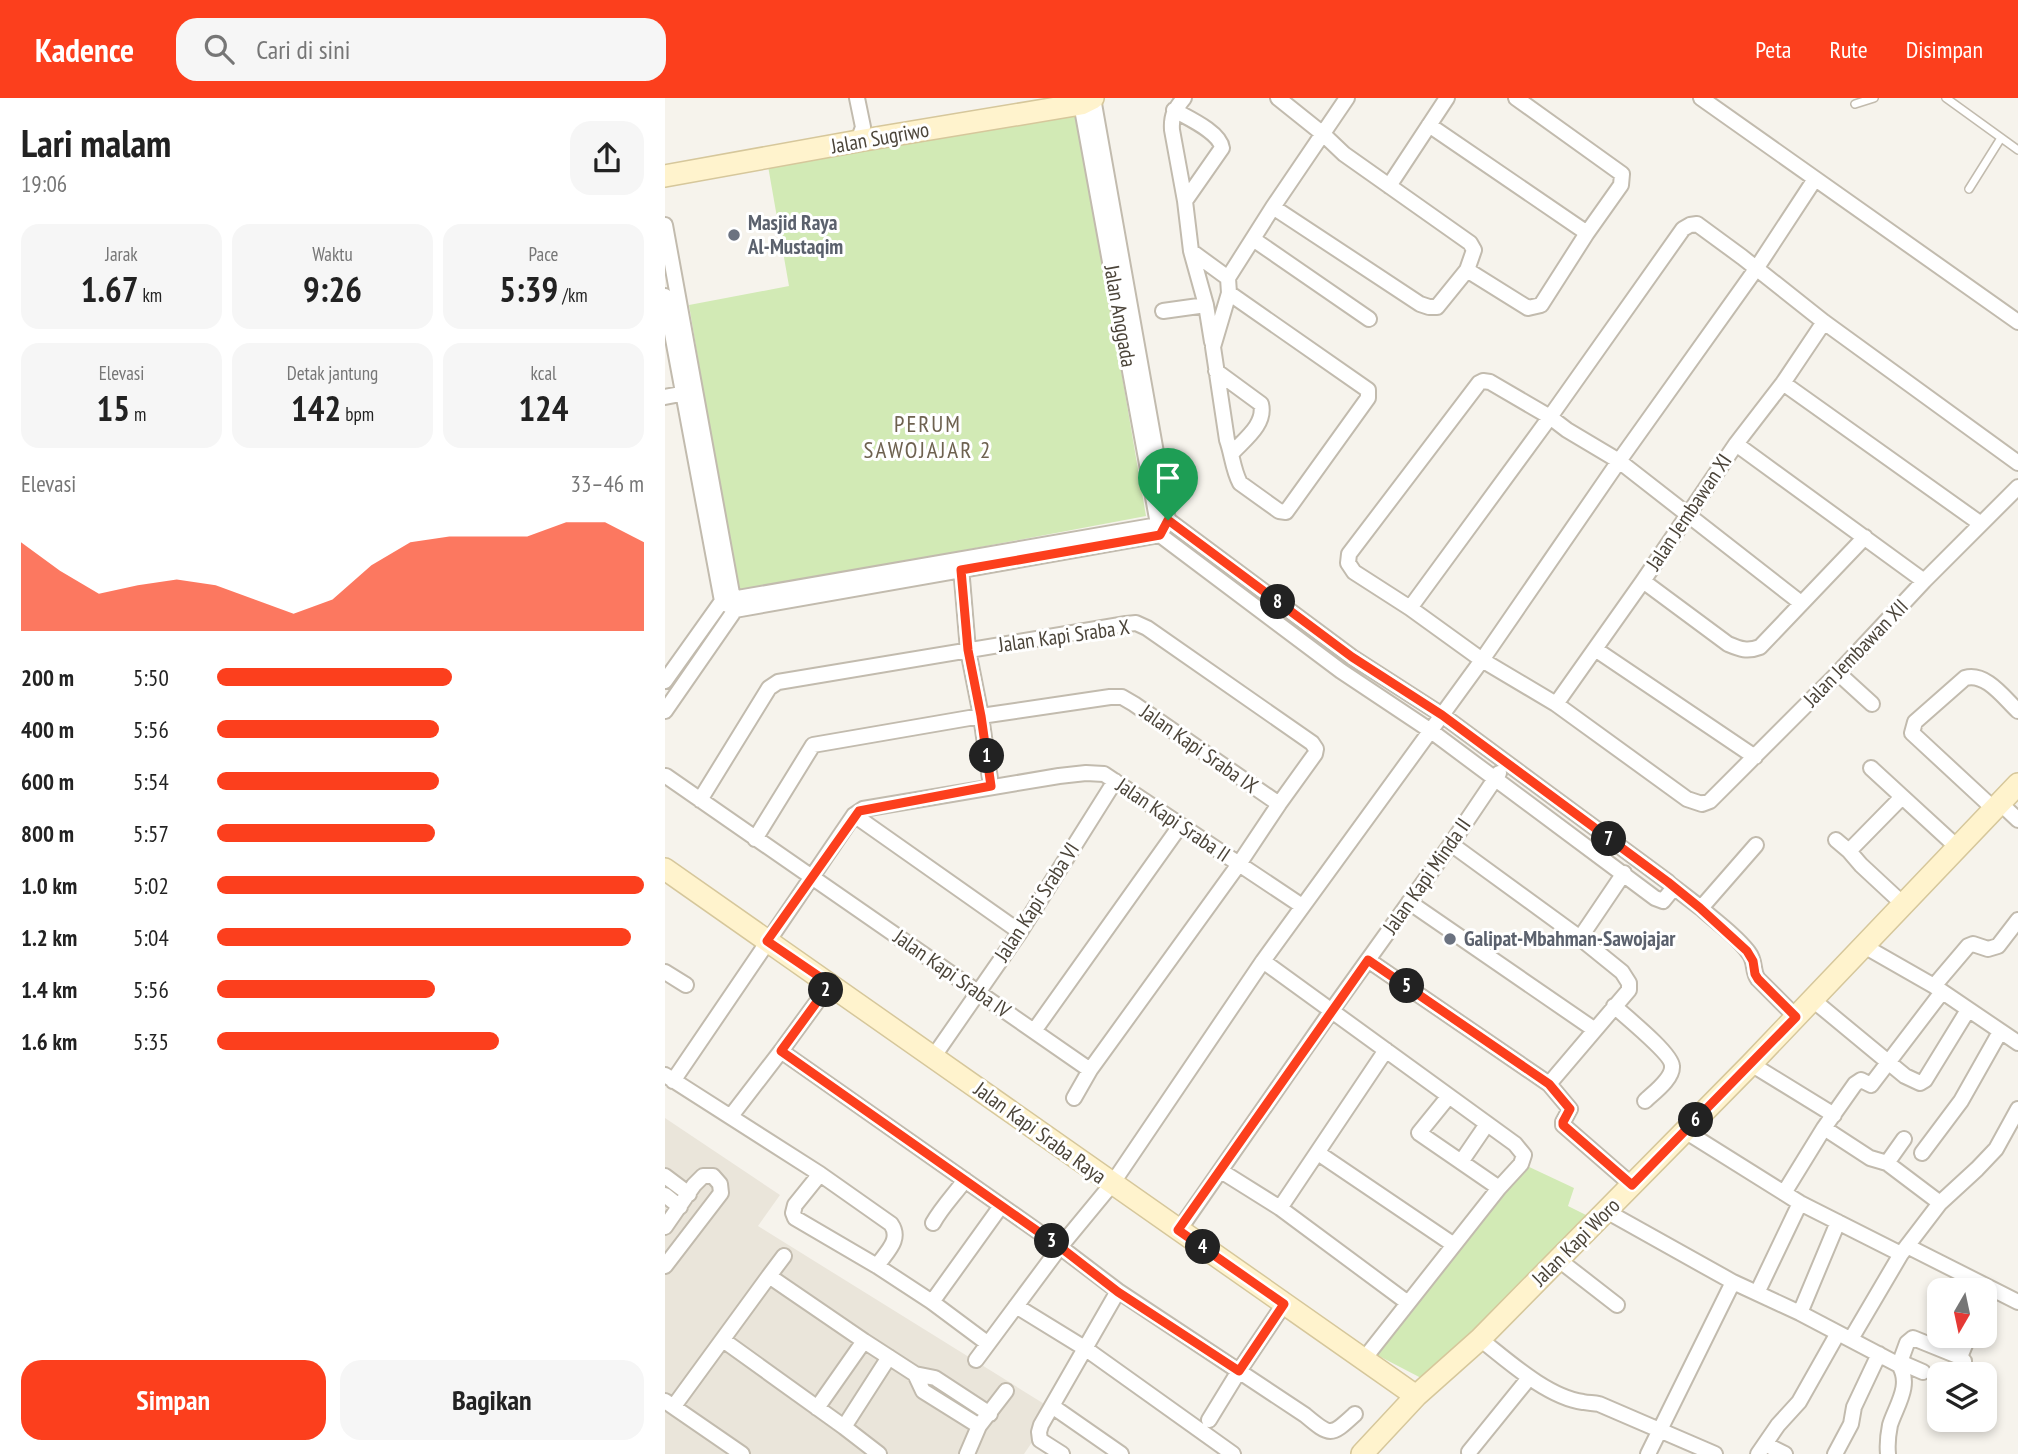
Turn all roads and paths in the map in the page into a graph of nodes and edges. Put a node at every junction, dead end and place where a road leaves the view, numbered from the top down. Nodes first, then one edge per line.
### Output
1 (857, 98) edge
2 (1038, 98) edge
3 (1184, 98) edge
4 (1278, 98) edge
5 (1347, 98) edge
6 (1447, 98) edge
7 (1517, 98) edge
8 (1700, 98) edge
9 (1874, 98) edge
10 (1947, 98) edge
11 (1085, 100) edge
12 (1855, 104) dead end
13 (1174, 110) junction
14 (1429, 125) junction
15 (861, 134) junction
16 (1323, 134) junction
17 (2001, 138) junction
18 (2018, 150) edge
19 (665, 163) edge
20 (665, 176) edge
21 (1815, 179) junction
22 (1389, 186) junction
23 (1969, 190) dead end
24 (1185, 201) junction
25 (1273, 207) junction
26 (665, 225) edge
27 (1587, 233) junction
28 (1253, 239) junction
29 (1191, 251) junction
30 (1756, 269) junction
31 (1467, 270) junction
32 (1229, 278) junction
33 (1229, 293) junction
34 (665, 296) edge
35 (1206, 305) junction
36 (1163, 311) dead end
37 (1369, 319) dead end
38 (1824, 322) junction
39 (2018, 322) edge
40 (1213, 347) junction
41 (1216, 371) junction
42 (1783, 383) junction
43 (690, 392) junction
44 (665, 397) edge
45 (1550, 417) junction
46 (1736, 444) junction
47 (1232, 453) junction
48 (1619, 461) junction
49 (2018, 463) edge
50 (2018, 487) edge
51 (1687, 515) junction
52 (1981, 524) junction
53 (1162, 527) junction
54 (1865, 537) junction
55 (960, 565) junction
56 (1643, 581) junction
57 (1924, 581) junction
58 (730, 603) junction
59 (1801, 603) junction
60 (1410, 608) junction
61 (1595, 649) junction
62 (968, 650) junction
63 (1352, 657) junction
64 (1482, 660) junction
65 (1341, 671) junction
66 (1838, 673) junction
67 (665, 681) edge
68 (1556, 704) junction
69 (1872, 704) dead end
70 (665, 711) edge
71 (2018, 711) edge
72 (1442, 715) junction
73 (981, 716) junction
74 (1431, 731) junction
75 (1755, 757) junction
76 (1506, 762) junction
77 (1871, 768) dead end
78 (666, 776) edge
79 (1496, 778) junction
80 (1115, 781) junction
81 (2018, 784) edge
82 (991, 786) junction
83 (1902, 797) junction
84 (701, 800) junction
85 (1279, 804) junction
86 (1997, 806) junction
87 (854, 815) junction
88 (2018, 820) edge
89 (1180, 826) junction
90 (755, 839) junction
91 (1836, 840) dead end
92 (1451, 844) junction
93 (1756, 845) dead end
94 (1957, 847) junction
95 (1849, 851) junction
96 (1239, 864) junction
97 (665, 870) edge
98 (1625, 873) junction
99 (813, 877) junction
100 (1671, 885) junction
101 (1409, 902) junction
102 (1903, 904) junction
103 (1302, 906) junction
104 (1700, 908) junction
105 (2018, 920) edge
106 (1020, 932) junction
107 (1580, 937) junction
108 (767, 941) junction
109 (1864, 946) junction
110 (1368, 960) junction
111 (1263, 961) junction
112 (665, 972) edge
113 (830, 984) junction
114 (685, 985) dead end
115 (1938, 989) junction
116 (979, 992) junction
117 (1812, 1000) junction
118 (1614, 1006) junction
119 (1332, 1010) junction
120 (1968, 1010) junction
121 (1796, 1017) junction
122 (1595, 1030) junction
123 (1034, 1031) junction
124 (2000, 1032) junction
125 (2018, 1043) edge
126 (1386, 1050) junction
127 (781, 1051) junction
128 (934, 1056) junction
129 (1888, 1063) junction
130 (1751, 1064) junction
131 (1090, 1070) junction
132 (669, 1078) edge
133 (1549, 1084) junction
134 (1448, 1096) junction
135 (1074, 1098) dead end
136 (1645, 1101) dead end
137 (2018, 1109) edge
138 (1834, 1115) junction
139 (731, 1116) junction
140 (1487, 1124) junction
141 (1824, 1128) junction
142 (1685, 1131) junction
143 (1903, 1139) dead end
144 (1318, 1153) junction
145 (1922, 1153) dead end
146 (1461, 1162) junction
147 (1887, 1163) junction
148 (1221, 1171) junction
149 (820, 1174) junction
150 (665, 1176) edge
151 (965, 1180) junction
152 (1112, 1184) junction
153 (1632, 1185) junction
154 (1499, 1188) junction
155 (1784, 1193) junction
156 (689, 1194) junction
157 (665, 1195) edge
158 (1800, 1203) junction
159 (1940, 1203) junction
160 (1002, 1206) junction
161 (680, 1207) junction
162 (1280, 1208) junction
163 (1606, 1211) junction
164 (1838, 1222) junction
165 (933, 1223) dead end
166 (665, 1227) edge
167 (1178, 1230) junction
168 (1454, 1245) junction
169 (1060, 1247) junction
170 (1904, 1250) junction
171 (784, 1256) dead end
172 (1559, 1260) junction
173 (665, 1266) edge
174 (877, 1266) junction
175 (769, 1276) junction
176 (1733, 1282) junction
177 (1118, 1292) junction
178 (1757, 1293) junction
179 (2017, 1298) edge
180 (932, 1302) junction
181 (1408, 1303) junction
182 (1284, 1304) junction
183 (1617, 1305) dead end
184 (1016, 1306) junction
185 (1800, 1313) junction
186 (1845, 1336) junction
187 (1480, 1339) junction
188 (723, 1340) junction
189 (864, 1341) junction
190 (987, 1343) junction
191 (1964, 1348) edge
192 (1086, 1349) junction
193 (1879, 1354) junction
194 (889, 1357) junction
195 (1960, 1357) junction
196 (1364, 1359) junction
197 (976, 1360) dead end
198 (1964, 1362) edge
199 (1899, 1364) junction
200 (1239, 1371) junction
201 (1923, 1372) dead end
202 (915, 1374) junction
203 (1529, 1378) junction
204 (1006, 1391) dead end
205 (1416, 1396) junction
206 (669, 1404) edge
207 (1052, 1406) junction
208 (817, 1408) junction
209 (1355, 1413) dead end
210 (990, 1414) junction
211 (1209, 1420) dead end
212 (979, 1426) junction
213 (844, 1427) junction
214 (1660, 1430) junction
215 (1762, 1449) edge
216 (1469, 1452) dead end
217 (742, 1454) edge
218 (879, 1454) edge
219 (967, 1454) edge
220 (1062, 1454) edge
221 (1121, 1454) edge
222 (1233, 1454) edge
223 (1362, 1454) edge
224 (1648, 1454) edge
225 (1715, 1454) edge
226 (1785, 1454) edge
227 (1835, 1454) edge
228 (1888, 1454) edge

1 - 15 street
2 - 15 street, Jalan Sugriwo
3 - 13 street
4 - 16 street
5 - 16 street
6 - 14 street
7 - 27 street
8 - 21 street
9 - 12 lane
10 - 17 lane
11 - 15 street, Jalan Sugriwo
11 - 53 street, Jalan Anggada
13 - 24 street
13 - 24 street
14 - 22 street
14 - 27 street
15 - 19 street, Jalan Sugriwo
15 - 20 street, Jalan Sugriwo
16 - 22 street
16 - 25 street
17 - 18 lane
17 - 23 lane
21 - 30 street
21 - 39 street
22 - 31 street
24 - 29 street
25 - 28 street
25 - 31 street
26 - 43 street
27 - 31 street
28 - 32 street
28 - 37 street
29 - 32 street
29 - 35 street
30 - 38 street
30 - 45 street
30 - 48 street
32 - 33 street
33 - 40 street
33 - 47 street
34 - 43 street
35 - 36 street
35 - 40 street
38 - 42 street, Jalan Jembawan XI
38 - 49 street
40 - 41 street
41 - 47 street
41 - 47 street
42 - 46 street, Jalan Jembawan XI
42 - 52 street
43 - 44 street
43 - 58 street
45 - 48 street
45 - 60 street
45 - 60 street
46 - 51 street, Jalan Jembawan XI
46 - 54 street
48 - 51 street
48 - 64 street
50 - 52 street, Jalan Jembawan XII
51 - 56 street, Jalan Jembawan XI
51 - 59 street
52 - 57 street, Jalan Jembawan XII
53 - 55 street
53 - 63 street
53 - 65 street
54 - 57 street
54 - 59 street
55 - 58 street
55 - 62 street
56 - 59 street
56 - 61 street, Jalan Jembawan XI
57 - 66 street, Jalan Jembawan XII
58 - 67 street
58 - 70 street
60 - 64 street
61 - 68 street, Jalan Jembawan XI
61 - 75 street
62 - 73 street
62 - 84 street, Jalan Kapi Sraba X
62 - 85 street, Jalan Kapi Sraba X
63 - 65 street
63 - 72 street
64 - 68 street
64 - 72 street
65 - 74 street
66 - 69 street
66 - 75 street, Jalan Jembawan XII
68 - 75 street, Jalan Jembawan XII
71 - 86 street
72 - 74 street
72 - 76 street
73 - 82 street
73 - 85 street, Jalan Kapi Sraba IX
73 - 90 street, Jalan Kapi Sraba IX
74 - 79 street
74 - 103 street
76 - 79 street, Jalan Kapi Minda II
76 - 100 street
77 - 83 street
78 - 84 street
79 - 92 street, Jalan Kapi Minda II
79 - 98 street
80 - 82 street, Jalan Kapi Sraba II
80 - 89 street, Jalan Kapi Sraba II
80 - 106 street, Jalan Kapi Sraba VI
81 - 86 street, Jalan Kapi Woro
82 - 87 street, Jalan Kapi Sraba II
83 - 94 street
83 - 95 street
84 - 90 street
85 - 96 street, Jalan Kapi Sraba X
86 - 88 street
86 - 94 street, Jalan Kapi Woro
87 - 99 street
87 - 106 street
89 - 96 street, Jalan Kapi Sraba II
89 - 123 street
90 - 99 street
91 - 95 street
92 - 101 street, Jalan Kapi Minda II
92 - 107 street
93 - 104 street
94 - 102 street, Jalan Kapi Woro
95 - 102 street
96 - 103 street, Jalan Kapi Sraba II
96 - 131 street, Jalan Kapi Sraba X
97 - 108 street, Jalan Kapi Sraba Raya
98 - 100 street
98 - 107 street
99 - 108 street
99 - 116 street, Jalan Kapi Sraba IV
100 - 104 street
101 - 110 street, Jalan Kapi Minda II
101 - 122 street
102 - 109 street, Jalan Kapi Woro
103 - 111 street
104 - 121 street
105 - 115 street
106 - 116 street, Jalan Kapi Sraba VI
107 - 118 street
108 - 113 street, Jalan Kapi Sraba Raya
108 - 132 street
109 - 115 street
109 - 117 street, Jalan Kapi Woro
110 - 119 street, Jalan Kapi Minda II
110 - 133 street
111 - 119 street
111 - 152 street
112 - 114 street
113 - 127 street
113 - 128 street, Jalan Kapi Sraba Raya
115 - 120 street
115 - 129 street
116 - 123 street, Jalan Kapi Sraba IV
116 - 128 street, Jalan Kapi Sraba VI
117 - 121 street, Jalan Kapi Woro
117 - 129 street
118 - 122 street
118 - 136 street
119 - 126 street
119 - 148 street, Jalan Kapi Minda II
120 - 124 street
120 - 129 street
121 - 130 street, Jalan Kapi Woro
122 - 133 street
123 - 131 street, Jalan Kapi Sraba IV
124 - 125 street
124 - 145 street
126 - 134 street
126 - 144 street
127 - 139 street
127 - 151 street
128 - 152 street, Jalan Kapi Sraba Raya
129 - 138 street
130 - 138 street
130 - 142 street, Jalan Kapi Woro
131 - 135 street, Jalan Kapi Sraba X
132 - 139 street
133 - 153 street
134 - 140 street
134 - 146 street
137 - 159 street
138 - 141 street
139 - 149 street
140 - 146 street
140 - 154 street
141 - 147 street
141 - 155 street
142 - 153 street, Jalan Kapi Woro
142 - 155 street
143 - 147 street
144 - 162 street
144 - 168 street
146 - 154 street
147 - 159 street
148 - 162 street
148 - 167 street, Jalan Kapi Minda II
149 - 174 street
149 - 174 street
150 - 156 street
151 - 160 street
151 - 165 street
152 - 167 street, Jalan Kapi Sraba Raya
152 - 169 street
153 - 163 street, Jalan Kapi Woro
154 - 168 street
155 - 158 street
156 - 161 street
156 - 173 street
157 - 161 street
158 - 164 street
158 - 178 street
159 - 170 street
160 - 169 street
160 - 180 street
161 - 166 street
162 - 181 street
163 - 172 street, Jalan Kapi Woro
163 - 176 street
164 - 170 street
164 - 185 street
167 - 182 street, Jalan Kapi Sraba Raya
168 - 181 street
169 - 177 street
169 - 184 street
170 - 179 street
170 - 186 street
171 - 175 street
172 - 183 street
172 - 187 street, Jalan Kapi Woro
174 - 180 street
175 - 188 street
175 - 189 street
176 - 178 street
176 - 214 street
177 - 192 street
177 - 200 street
178 - 185 street
180 - 190 street
181 - 196 street
182 - 196 street, Jalan Kapi Sraba Raya
182 - 200 street
184 - 190 street
184 - 192 street
185 - 186 street
186 - 193 street
186 - 215 street
187 - 203 street
187 - 205 street, Jalan Kapi Woro
188 - 206 street
188 - 208 street
189 - 194 street
189 - 208 street
190 - 197 street
191 - 195 street
192 - 207 street
192 - 222 street
193 - 199 street
193 - 227 street
194 - 202 street
194 - 213 street
195 - 198 street
195 - 199 street
196 - 205 street, Jalan Kapi Sraba Raya
199 - 201 street
199 - 228 street
200 - 209 street
200 - 211 street
202 - 210 street
202 - 212 street
203 - 214 street
203 - 216 street
204 - 210 street
205 - 223 street, Jalan Kapi Woro
206 - 217 street
207 - 220 street
207 - 221 street
208 - 213 street
210 - 212 street
212 - 219 street
213 - 218 street
214 - 224 street
214 - 225 street
215 - 226 street

